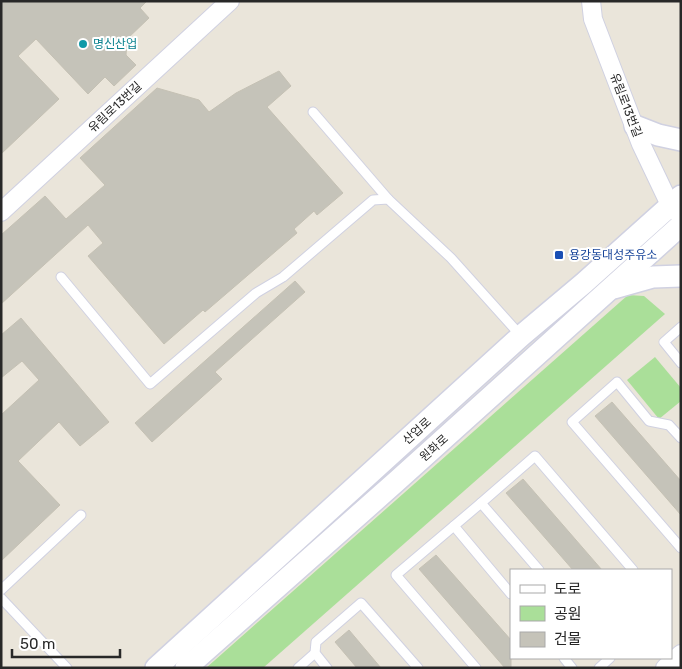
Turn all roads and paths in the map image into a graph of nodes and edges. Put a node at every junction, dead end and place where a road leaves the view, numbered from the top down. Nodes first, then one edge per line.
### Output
1 (230, 1) edge
2 (591, 1) edge
3 (313, 112) dead end
4 (635, 126) junction
5 (681, 140) edge
6 (388, 199) junction
7 (677, 206) edge
8 (1, 212) edge
9 (681, 225) edge
10 (681, 276) edge
11 (61, 277) dead end
12 (609, 290) junction
13 (681, 327) edge
14 (521, 336) junction
15 (681, 363) edge
16 (681, 438) edge
17 (480, 503) junction
18 (81, 515) dead end
19 (454, 526) junction
20 (681, 548) edge
21 (537, 569) edge
22 (632, 569) edge
23 (1, 590) edge
24 (510, 593) edge
25 (1, 598) edge
26 (315, 654) junction
27 (681, 654) edge
28 (609, 659) edge
29 (67, 668) edge
30 (156, 668) edge
31 (186, 668) edge
32 (298, 668) edge
33 (327, 668) edge
34 (418, 668) edge
35 (476, 668) edge
36 (599, 668) edge
37 (665, 668) edge

1 - 8 street, 유림로13번길
2 - 4 street, 유림로13번길
3 - 6 lane
4 - 5 street
4 - 7 street, 유림로13번길
6 - 11 lane
6 - 14 lane
7 - 14 street, 산업로
9 - 12 street, 원화로
10 - 12 street
12 - 31 street, 원화로
13 - 15 lane
14 - 30 street, 산업로
16 - 20 lane
17 - 19 lane
17 - 21 lane
17 - 22 lane
18 - 23 lane
19 - 24 lane
19 - 35 lane
25 - 29 lane
26 - 32 lane
26 - 33 lane
26 - 34 lane
27 - 37 street
28 - 36 lane

